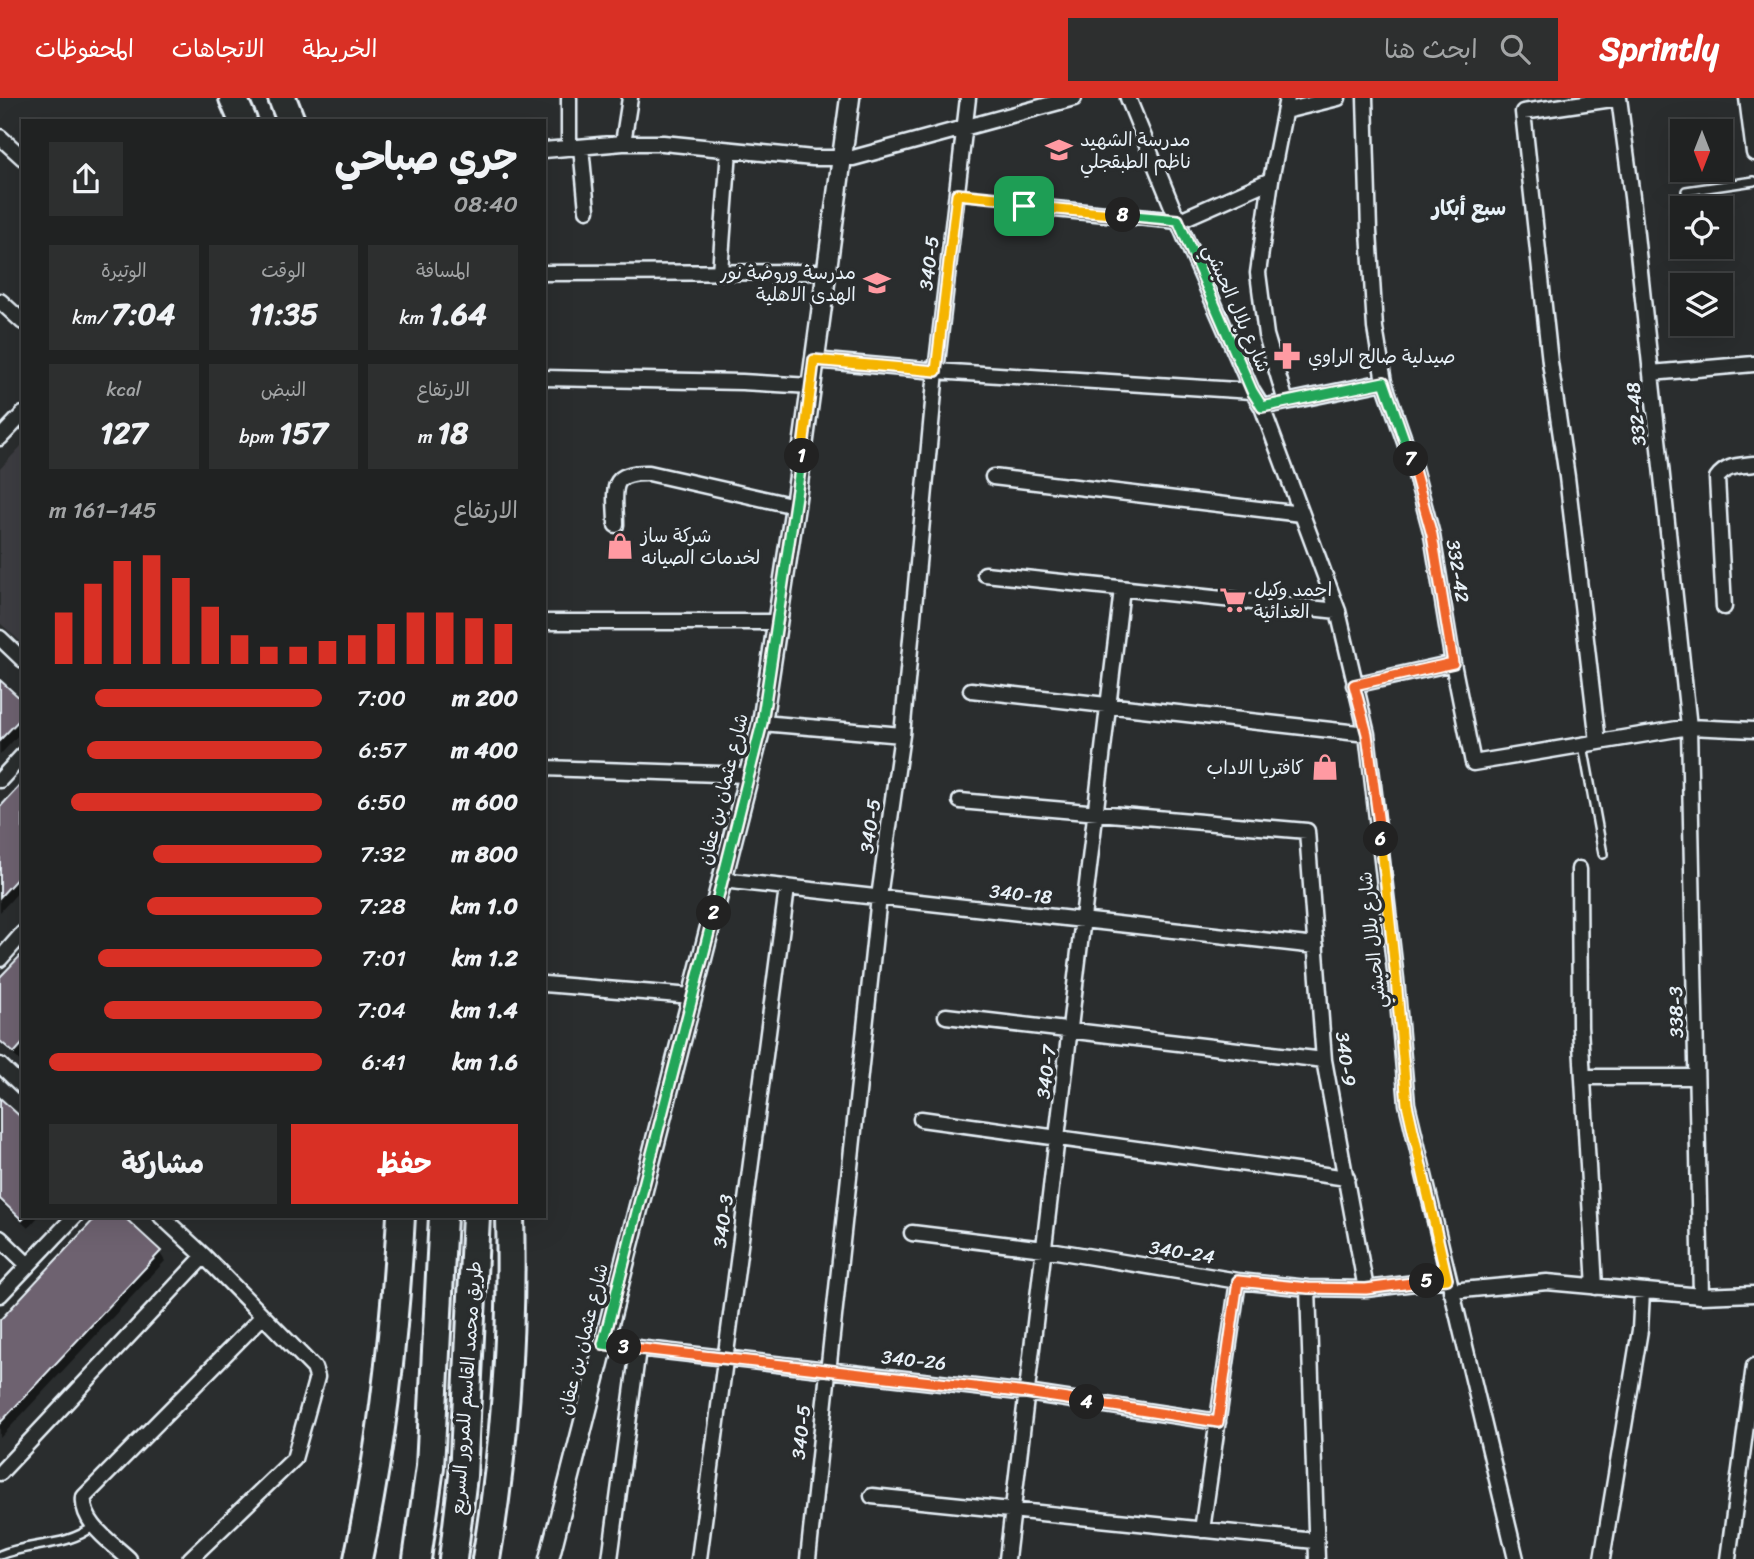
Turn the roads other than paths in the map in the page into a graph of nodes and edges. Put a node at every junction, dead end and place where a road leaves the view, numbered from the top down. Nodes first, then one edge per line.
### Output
1 (233, 98) edge
2 (282, 98) edge
3 (569, 98) edge
4 (630, 98) edge
5 (850, 98) edge
6 (968, 98) edge
7 (1074, 98) edge
8 (1128, 98) edge
9 (1338, 98) edge
10 (1365, 98) edge
11 (1619, 98) edge
12 (1747, 98) edge
13 (1286, 104) edge
14 (242, 119) edge
15 (290, 119) edge
16 (964, 128) junction
17 (0, 137) edge
18 (623, 143) junction
19 (575, 147) junction
20 (546, 150) edge
21 (729, 150) junction
22 (1754, 153) edge
23 (21, 156) edge
24 (841, 159) junction
25 (1271, 180) junction
26 (1754, 181) edge
27 (1686, 191) dead end
28 (1024, 206) road end
29 (587, 210) dead end
30 (1178, 220) junction
31 (720, 272) junction
32 (826, 272) junction
33 (546, 273) edge
34 (0, 301) edge
35 (21, 320) edge
36 (814, 360) junction
37 (1754, 364) edge
38 (936, 371) junction
39 (1651, 373) junction
40 (546, 378) edge
41 (1384, 382) junction
42 (811, 386) junction
43 (1252, 391) junction
44 (1286, 402) junction
45 (1262, 407) junction
46 (21, 416) edge
47 (0, 438) edge
48 (1754, 464) edge
49 (993, 477) dead end
50 (795, 506) junction
51 (1301, 514) junction
52 (616, 525) dead end
53 (985, 574) dead end
54 (1122, 589) junction
55 (1724, 607) dead end
56 (1338, 611) junction
57 (546, 622) edge
58 (776, 622) junction
59 (0, 638) edge
60 (21, 658) edge
61 (1453, 663) junction
62 (1354, 685) junction
63 (971, 690) dead end
64 (1108, 704) junction
65 (762, 723) junction
66 (1689, 727) junction
67 (1754, 730) edge
68 (1367, 734) junction
69 (902, 736) junction
70 (1590, 743) junction
71 (21, 757) edge
72 (546, 768) edge
73 (748, 775) junction
74 (0, 780) edge
75 (960, 801) dead end
76 (1095, 814) junction
77 (1603, 854) dead end
78 (1579, 869) dead end
79 (722, 880) junction
80 (787, 888) junction
81 (879, 897) junction
82 (1083, 920) junction
83 (21, 935) edge
84 (1316, 946) junction
85 (0, 959) edge
86 (546, 984) edge
87 (692, 996) junction
88 (946, 1016) dead end
89 (1070, 1030) junction
90 (1324, 1060) junction
91 (0, 1065) edge
92 (1583, 1077) junction
93 (1696, 1077) junction
94 (20, 1080) edge
95 (921, 1119) dead end
96 (1057, 1138) junction
97 (1347, 1178) junction
98 (73, 1218) edge
99 (163, 1218) edge
100 (401, 1218) edge
101 (443, 1218) edge
102 (475, 1218) edge
103 (510, 1218) edge
104 (912, 1233) dead end
105 (0, 1238) edge
106 (1044, 1249) junction
107 (204, 1256) junction
108 (28, 1265) junction
109 (1238, 1281) junction
110 (1449, 1285) junction
111 (1595, 1287) junction
112 (1308, 1288) junction
113 (1366, 1289) junction
114 (1642, 1292) junction
115 (0, 1294) edge
116 (1754, 1294) edge
117 (1701, 1296) junction
118 (262, 1317) junction
119 (603, 1344) junction
120 (638, 1349) junction
121 (725, 1358) junction
122 (1754, 1366) edge
123 (827, 1370) junction
124 (1027, 1393) junction
125 (1218, 1422) junction
126 (0, 1473) edge
127 (872, 1496) dead end
128 (1013, 1510) junction
129 (95, 1525) junction
130 (1202, 1530) junction
131 (1315, 1541) junction
132 (0, 1555) edge
133 (129, 1559) edge
134 (190, 1559) edge
135 (358, 1559) edge
136 (417, 1559) edge
137 (453, 1559) edge
138 (486, 1559) edge
139 (549, 1559) edge
140 (610, 1559) edge
141 (699, 1559) edge
142 (808, 1559) edge
143 (1007, 1559) edge
144 (1317, 1559) edge
145 (1516, 1559) edge
146 (1602, 1559) edge
147 (1728, 1559) edge

1 - 14 highway
2 - 15 highway
3 - 19 street
4 - 18 street
5 - 24 street, شارع عثمان بن عفان
6 - 16 street, 340-5
7 - 16 street
8 - 30 street, شارع بلال الحبشي
9 - 13 street
10 - 41 street, 332-42
11 - 39 street, 332-48
11 - 70 street
12 - 22 street
13 - 25 street
16 - 24 street
16 - 38 street, 340-5
17 - 23 street
18 - 19 street
18 - 21 street
19 - 20 street
19 - 29 street
21 - 24 street
21 - 31 street
24 - 32 street, شارع عثمان بن عفان
25 - 30 street
25 - 44 street
26 - 27 lane
28 - 30 street
30 - 43 street, شارع بلال الحبشي
31 - 32 street
31 - 33 street
32 - 36 street, شارع عثمان بن عفان
34 - 35 street
36 - 38 street
36 - 42 street, شارع عثمان بن عفان
37 - 39 street
38 - 43 street
38 - 69 street, 340-5
39 - 66 street, 332-48
40 - 42 street
41 - 44 street
41 - 61 street, 332-42
42 - 50 street, شارع عثمان بن عفان
43 - 45 street, شارع بلال الحبشي
44 - 45 street
45 - 51 street, شارع بلال الحبشي
46 - 47 street
48 - 55 street
49 - 51 street
50 - 52 street
50 - 58 street, شارع عثمان بن عفان
51 - 56 street, شارع بلال الحبشي
53 - 54 street
54 - 56 street
54 - 64 street, 340-7
56 - 62 street, شارع بلال الحبشي
57 - 58 street
58 - 65 street, شارع عثمان بن عفان
59 - 60 street
61 - 62 street
61 - 70 street, 332-42
62 - 68 street, شارع بلال الحبشي
63 - 64 street
64 - 68 street
64 - 76 street, 340-7
65 - 69 street
65 - 73 street, شارع عثمان بن عفان
66 - 67 street
66 - 70 street
66 - 93 street, 338-3
68 - 110 street, شارع بلال الحبشي
69 - 81 street, 340-5
70 - 77 lane
71 - 74 street
72 - 73 street
73 - 79 street, شارع عثمان بن عفان
75 - 76 street
76 - 82 street, 340-7
76 - 84 street, 340-9
78 - 92 street
79 - 80 street, 340-18
79 - 87 street, شارع عثمان بن عفان
80 - 81 street, 340-18
80 - 121 street, 340-3
81 - 82 street, 340-18
81 - 123 street, 340-5
82 - 84 street, 340-18
82 - 89 street, 340-7
83 - 85 street
84 - 90 street, 340-9
86 - 87 street
87 - 119 street, شارع عثمان بن عفان
88 - 89 street
89 - 90 street
89 - 96 street, 340-7
90 - 97 street, 340-9
91 - 94 street
92 - 93 street
92 - 111 street
93 - 117 street, 338-3
95 - 96 street
96 - 97 street
96 - 106 street, 340-7
97 - 113 street, 340-9
98 - 108 street
99 - 107 street
100 - 135 highway
101 - 136 highway, طريق محمد القاسم للمرور السريع
102 - 137 highway, طريق محمد القاسم للمرور السريع
103 - 138 highway
104 - 106 street, 340-24
105 - 108 street
106 - 109 street, 340-24
106 - 124 street, 340-7
107 - 118 street
107 - 126 street
108 - 115 street
109 - 112 street, 340-24
109 - 125 street
110 - 111 street, 340-24
110 - 113 street, 340-24
110 - 145 street, شارع بلال الحبشي
111 - 114 street, 340-24
112 - 113 street, 340-24
112 - 131 street
114 - 117 street, 340-24
114 - 146 street
116 - 117 street, 340-24
118 - 129 street
118 - 134 street
119 - 120 street, 340-26
119 - 139 street, شارع عثمان بن عفان
120 - 121 street, 340-26
120 - 140 street
121 - 123 street, 340-26
121 - 141 street, 340-3
122 - 147 street
123 - 124 street, 340-26
123 - 142 street, 340-5
124 - 125 street, 340-26
124 - 128 street, 340-7
125 - 130 street
127 - 128 street
128 - 130 street
128 - 143 street, 340-7
129 - 132 lane
129 - 133 street
130 - 131 street
131 - 144 street

